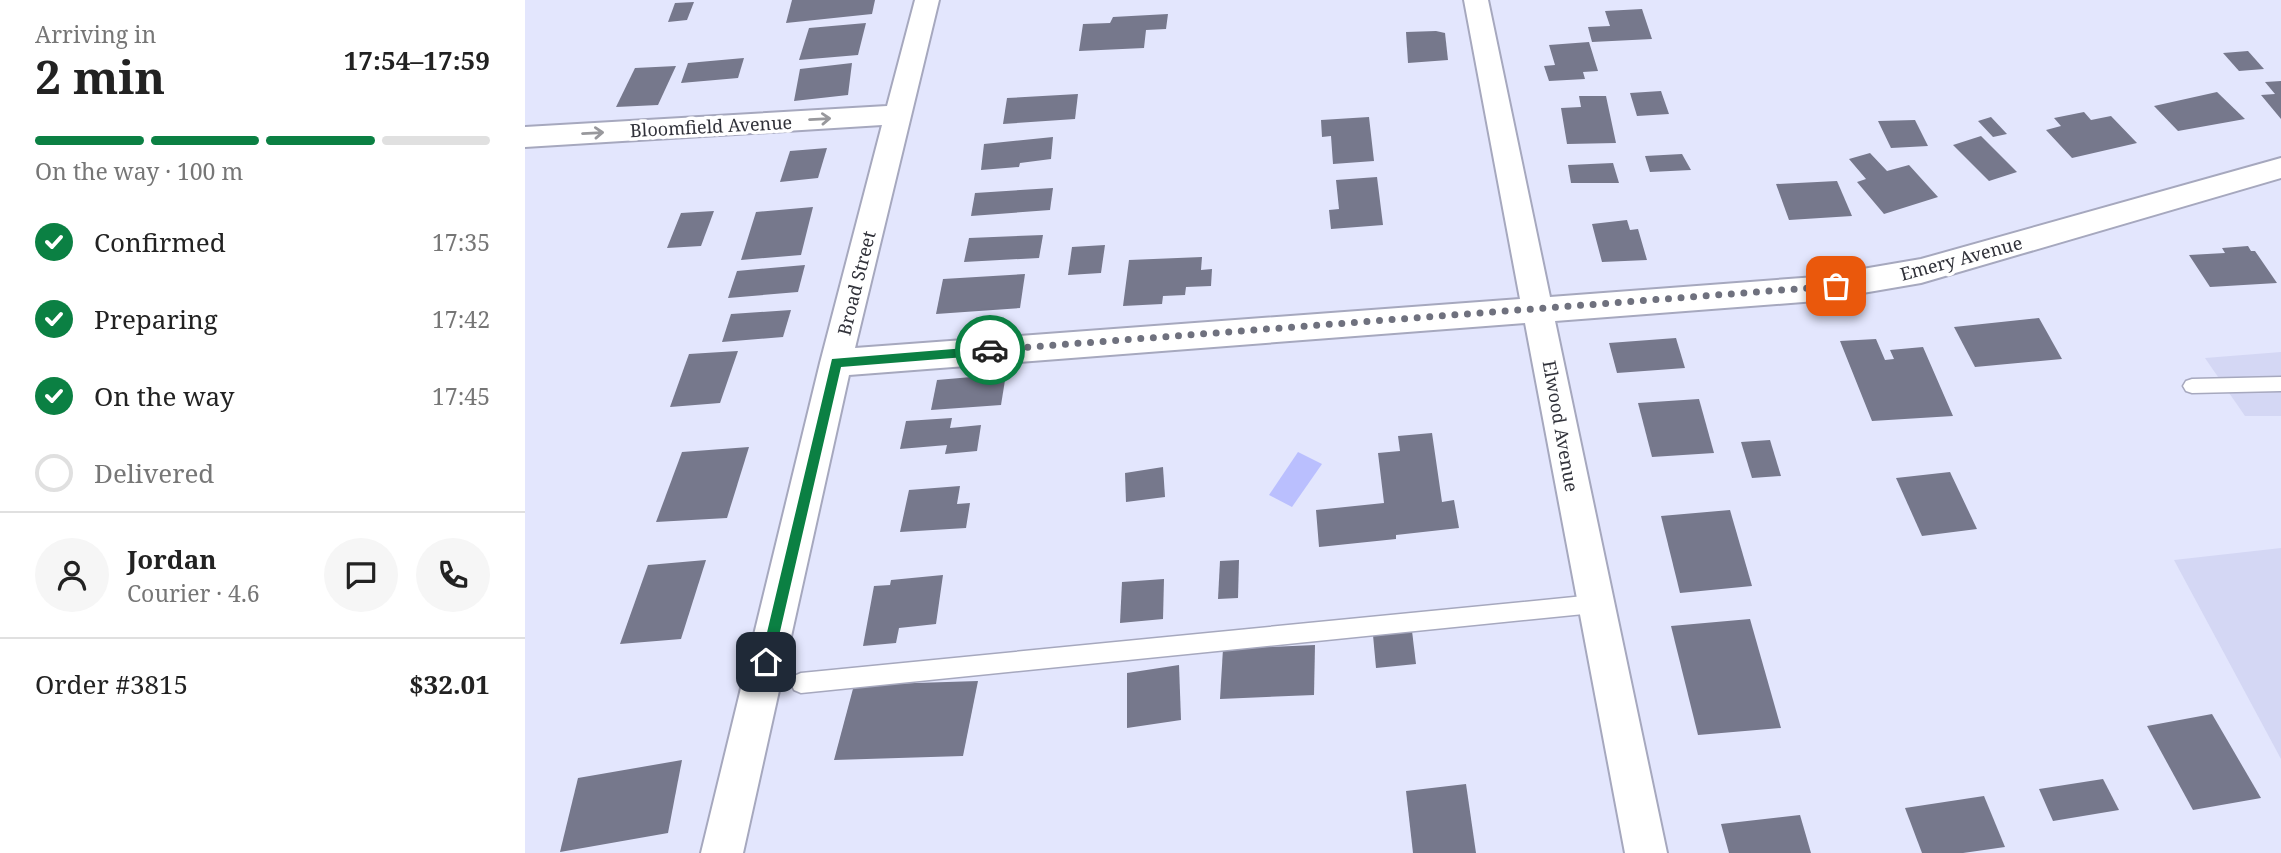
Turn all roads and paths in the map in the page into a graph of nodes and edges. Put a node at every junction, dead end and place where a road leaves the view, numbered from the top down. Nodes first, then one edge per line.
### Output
1 (927, 0) edge
2 (1476, 0) edge
3 (897, 115) junction
4 (525, 138) edge
5 (2281, 168) edge
6 (1539, 308) junction
7 (836, 363) junction
8 (2281, 384) edge
9 (2192, 386) dead end
10 (1594, 604) junction
11 (801, 683) dead end
12 (722, 853) edge
13 (1646, 853) edge

1 - 3 street, Broad Street
2 - 6 street, Elwood Avenue
4 -> 3 street, Bloomfield Avenue
3 - 7 street, Broad Street
5 - 6 street, Emery Avenue
6 - 7 street, Emery Avenue
6 - 10 street, Elwood Avenue
7 - 12 street, Broad Street
8 - 9 lane
10 - 11 lane
10 - 13 street, Elwood Avenue

